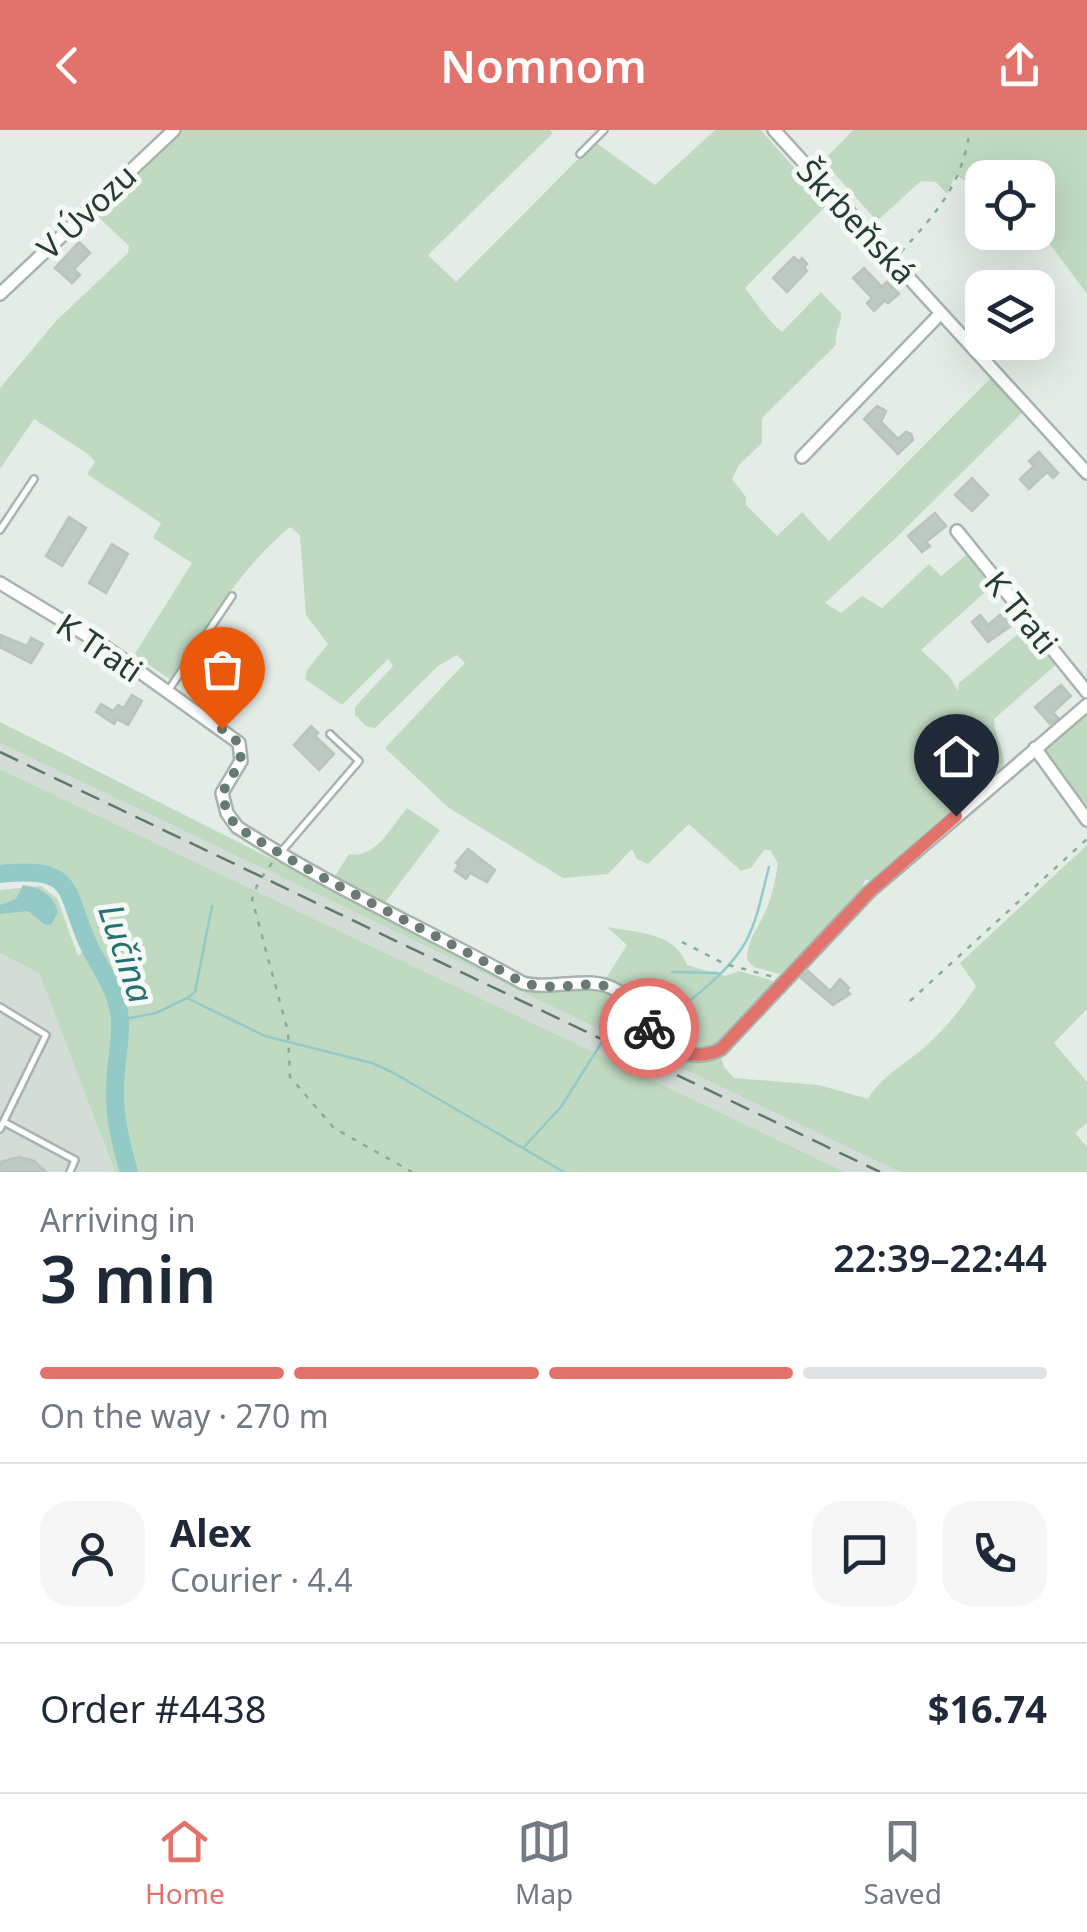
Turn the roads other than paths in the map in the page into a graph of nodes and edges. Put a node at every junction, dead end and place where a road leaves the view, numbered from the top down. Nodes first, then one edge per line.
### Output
1 (174, 130) edge
2 (604, 130) edge
3 (774, 130) edge
4 (580, 154) dead end
5 (0, 294) edge
6 (941, 313) junction
7 (802, 457) dead end
8 (1087, 472) edge
9 (34, 478) dead end
10 (0, 530) edge
11 (957, 531) dead end
12 (0, 583) edge
13 (232, 596) dead end
14 (1087, 692) edge
15 (167, 693) junction
16 (1087, 705) edge
17 (330, 734) dead end
18 (1035, 748) junction
19 (1087, 820) edge
20 (279, 854) junction
21 (0, 1007) edge
22 (4, 1122) junction
23 (0, 1129) edge
24 (70, 1172) edge

1 - 5 street, V Úvozu
2 - 4 lane
3 - 6 street, Škrbeňská
6 - 7 street, Škrbeňská
6 - 8 street, Škrbeňská
9 - 10 lane
11 - 14 street, K Trati
12 - 15 street, K Trati
13 - 15 lane
15 - 20 street, K Trati
16 - 18 street, K Trati
17 - 20 lane
18 - 19 street
18 - 20 street, K Trati
21 - 22 lane
22 - 23 lane
22 - 24 lane

